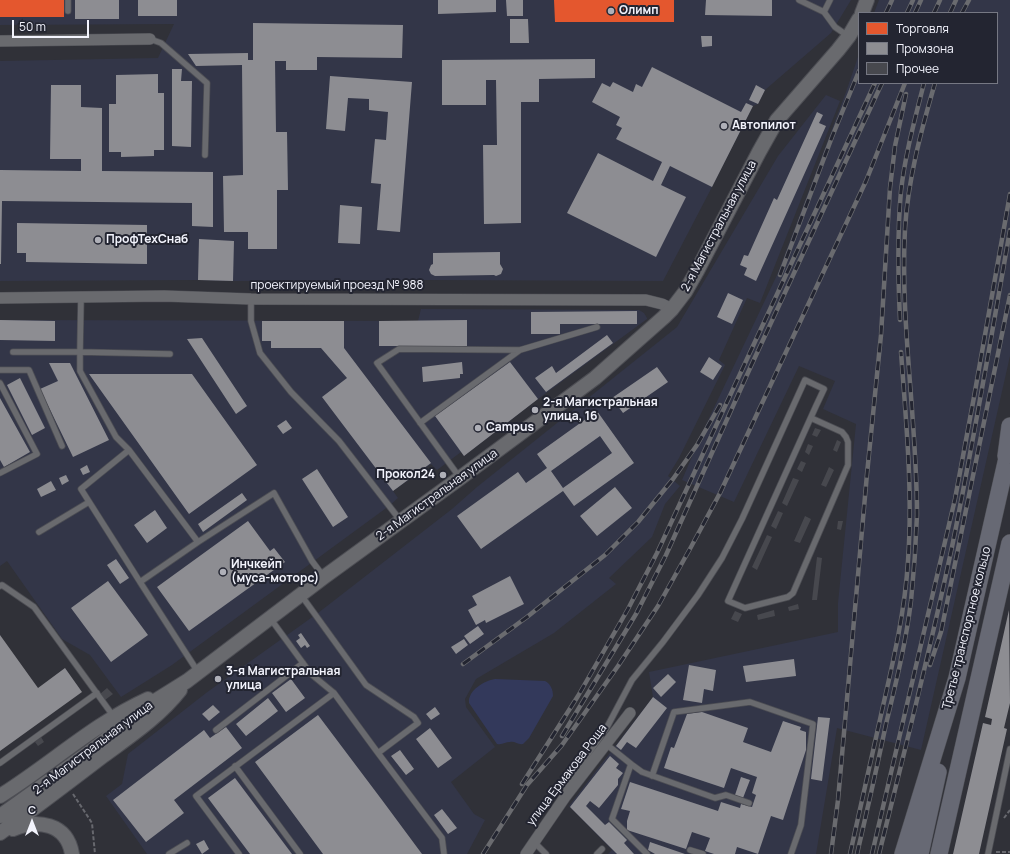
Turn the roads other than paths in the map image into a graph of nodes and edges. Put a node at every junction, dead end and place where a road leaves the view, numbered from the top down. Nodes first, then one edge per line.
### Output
1 (68, 0) edge
2 (799, 0) edge
3 (830, 0) edge
4 (867, 0) edge
5 (68, 11) dead end
6 (824, 12) junction
7 (862, 12) edge
8 (858, 21) edge
9 (849, 36) junction
10 (150, 38) joint
11 (0, 41) edge
12 (205, 155) dead end
13 (81, 296) junction
14 (0, 298) edge
15 (251, 299) junction
16 (672, 309) junction
17 (597, 327) dead end
18 (520, 350) junction
19 (13, 352) dead end
20 (80, 352) junction
21 (170, 354) dead end
22 (0, 370) edge
23 (0, 383) edge
24 (811, 418) junction
25 (420, 423) junction
26 (1010, 426) edge
27 (1010, 445) edge
28 (62, 446) dead end
29 (129, 450) junction
30 (0, 473) edge
31 (1003, 475) junction
32 (460, 478) junction
33 (89, 502) junction
34 (401, 522) junction
35 (39, 532) dead end
36 (198, 542) junction
37 (1010, 543) edge
38 (324, 577) junction
39 (140, 582) junction
40 (0, 586) edge
41 (301, 594) junction
42 (269, 618) junction
43 (303, 663) junction
44 (190, 678) junction
45 (97, 693) junction
46 (334, 693) junction
47 (630, 713) dead end
48 (114, 717) junction
49 (216, 730) dead end
50 (606, 744) junction
51 (1010, 749) edge
52 (378, 753) junction
53 (0, 764) edge
54 (631, 764) junction
55 (235, 766) junction
56 (652, 776) junction
57 (0, 796) edge
58 (565, 797) junction
59 (749, 803) dead end
60 (0, 816) edge
61 (2, 833) edge
62 (534, 842) junction
63 (187, 843) dead end
64 (690, 850) dead end
65 (909, 853) edge
66 (988, 853) edge
67 (72, 854) edge
68 (169, 854) edge
69 (239, 854) edge
70 (300, 854) edge
71 (444, 854) edge
72 (526, 854) edge
73 (546, 854) edge
74 (647, 854) edge
75 (703, 854) edge
76 (791, 854) edge
77 (939, 854) edge

1 - 5 lane
2 - 6 lane
3 - 6 lane
4 - 7 street
6 - 9 lane
8 - 9 street, 2-я Магистральная улица
9 - 16 street, 2-я Магистральная улица
10 - 11 street
10 - 12 lane
13 - 14 street, проектируемый проезд № 988
13 - 15 street, проектируемый проезд № 988
13 - 20 lane
15 - 16 street, проектируемый проезд № 988
15 - 34 lane
16 - 32 street, 2-я Магистральная улица
17 - 18 lane
18 - 25 lane
18 - 25 lane
19 - 20 lane
20 - 21 lane
20 - 29 lane
22 - 28 lane
23 - 30 lane
24 - 24 lane
24 - 58 lane
25 - 32 lane
26 - 31 main road
27 - 31 main road, Третье транспортное кольцо
29 - 33 lane
29 - 36 lane
31 - 65 main road, Третье транспортное кольцо
32 - 34 street, 2-я Магистральная улица
33 - 35 lane
33 - 39 lane
34 - 38 street, 2-я Магистральная улица
36 - 38 lane
36 - 39 lane
37 - 77 main road, Третье транспортное кольцо
38 - 41 street, 2-я Магистральная улица
39 - 44 lane
40 - 45 lane
41 - 42 street, 2-я Магистральная улица
41 - 52 lane
42 - 43 lane
42 - 44 street, 2-я Магистральная улица
43 - 46 lane
43 - 49 lane
44 - 48 street
44 - 60 street, 2-я Магистральная улица
44 - 61 street, 2-я Магистральная улица
45 - 48 lane
45 - 53 lane
46 - 52 lane
46 - 55 lane
47 - 50 street, улица Ермакова Роща
48 - 57 street
50 - 54 lane
50 - 58 street, улица Ермакова Роща
51 - 66 lane
52 - 71 lane
54 - 56 lane
54 - 74 lane
55 - 69 lane
55 - 70 lane
56 - 59 lane
56 - 76 lane
58 - 62 street, улица Ермакова Роща
61 - 67 street
62 - 72 street, улица Ермакова Роща
62 - 73 lane
63 - 68 lane
64 - 75 lane

